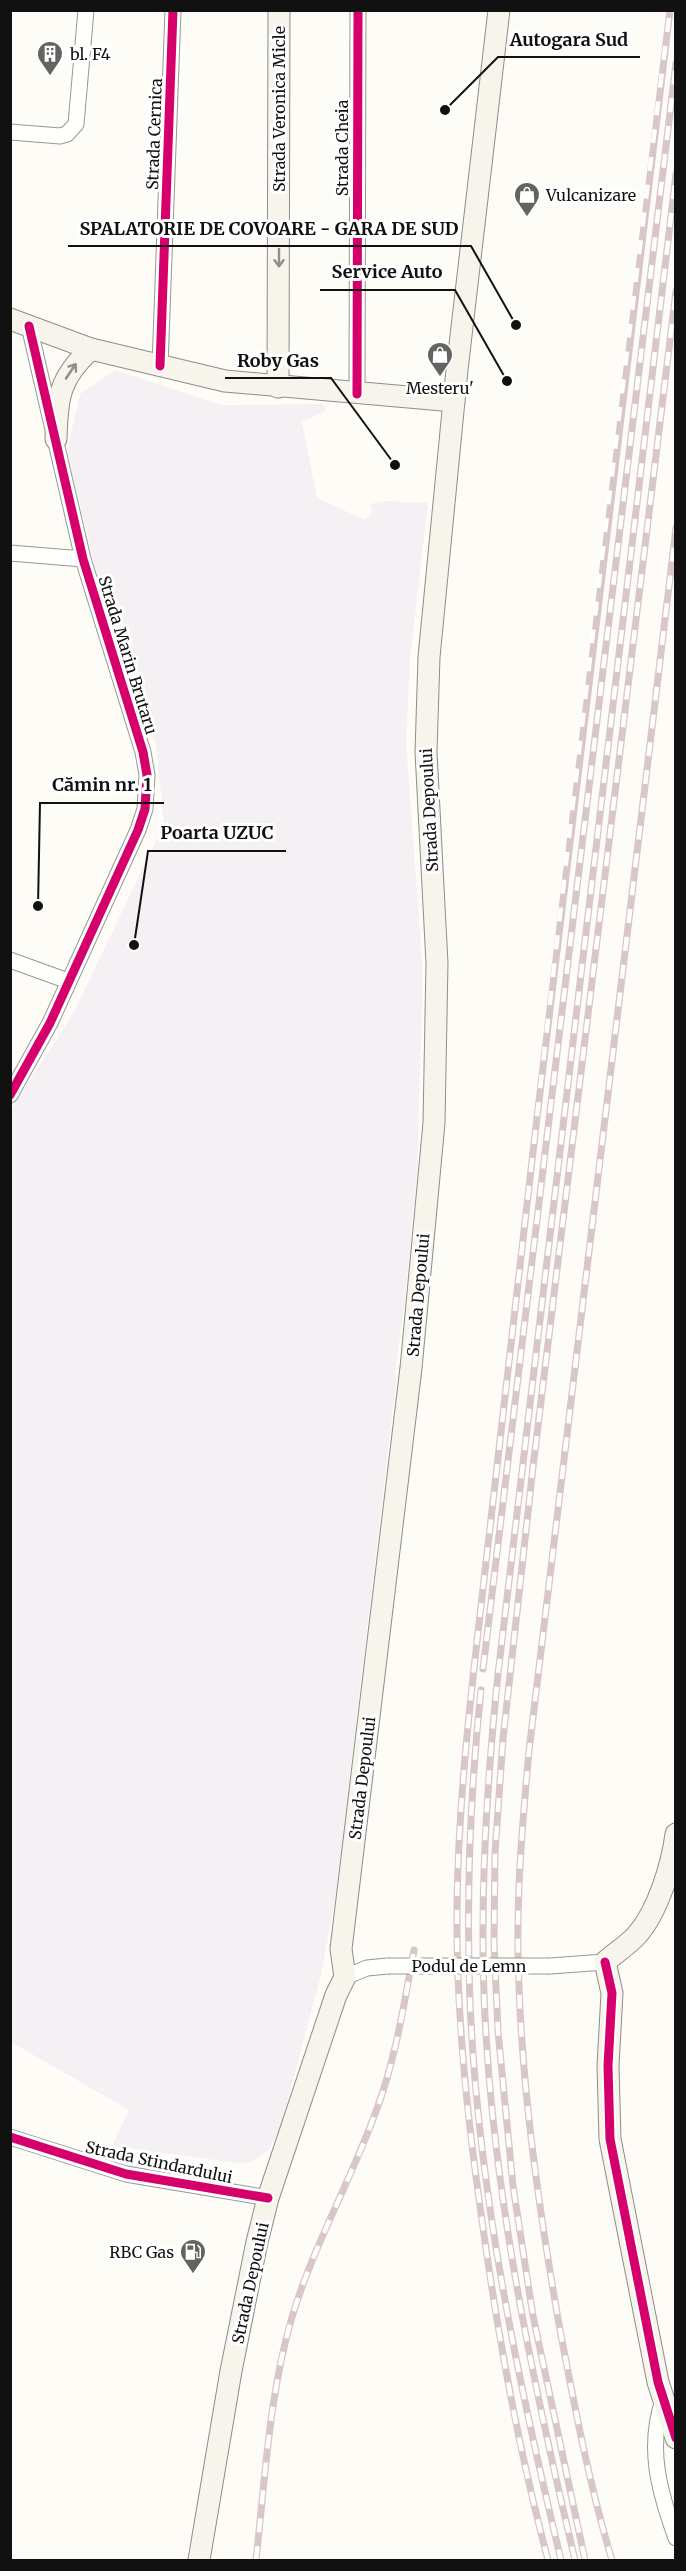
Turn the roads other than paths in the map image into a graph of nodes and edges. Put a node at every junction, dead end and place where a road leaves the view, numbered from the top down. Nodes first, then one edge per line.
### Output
1 (86, 10) edge
2 (173, 10) edge
3 (279, 10) edge
4 (358, 10) edge
5 (498, 10) edge
6 (10, 132) edge
7 (20, 322) edge
8 (91, 349) junction
9 (160, 366) junction
10 (278, 387) junction
11 (357, 394) junction
12 (454, 401) junction
13 (56, 439) junction
14 (10, 553) edge
15 (83, 559) junction
16 (10, 960) edge
17 (68, 981) junction
18 (10, 1095) edge
19 (675, 1834) edge
20 (605, 1962) junction
21 (345, 1977) junction
22 (10, 2137) edge
23 (268, 2198) junction
24 (663, 2400) junction
25 (675, 2438) edge
26 (675, 2538) edge
27 (199, 2560) edge

1 - 6 street
2 - 9 street, Strada Cernica
3 -> 10 main road, Strada Veronica Micle
4 - 11 street, Strada Cheia
5 - 12 main road, Strada Depoului
7 - 8 main road
7 - 13 street, Strada Marin Brutaru
8 - 9 main road
13 -> 8 main road
9 - 10 main road
10 - 11 main road
11 - 12 main road
12 - 21 main road, Strada Depoului
13 - 15 street, Strada Marin Brutaru
14 - 15 street
15 - 17 street, Strada Marin Brutaru
16 - 17 street
17 - 18 street, Strada Marin Brutaru
19 - 20 main road
20 - 21 street, Podul de Lemn, bridge
20 - 24 main road
21 - 23 main road, Strada Depoului
22 - 23 street, Strada Stindardului
23 - 27 main road, Strada Depoului
24 - 25 main road
24 - 26 street

